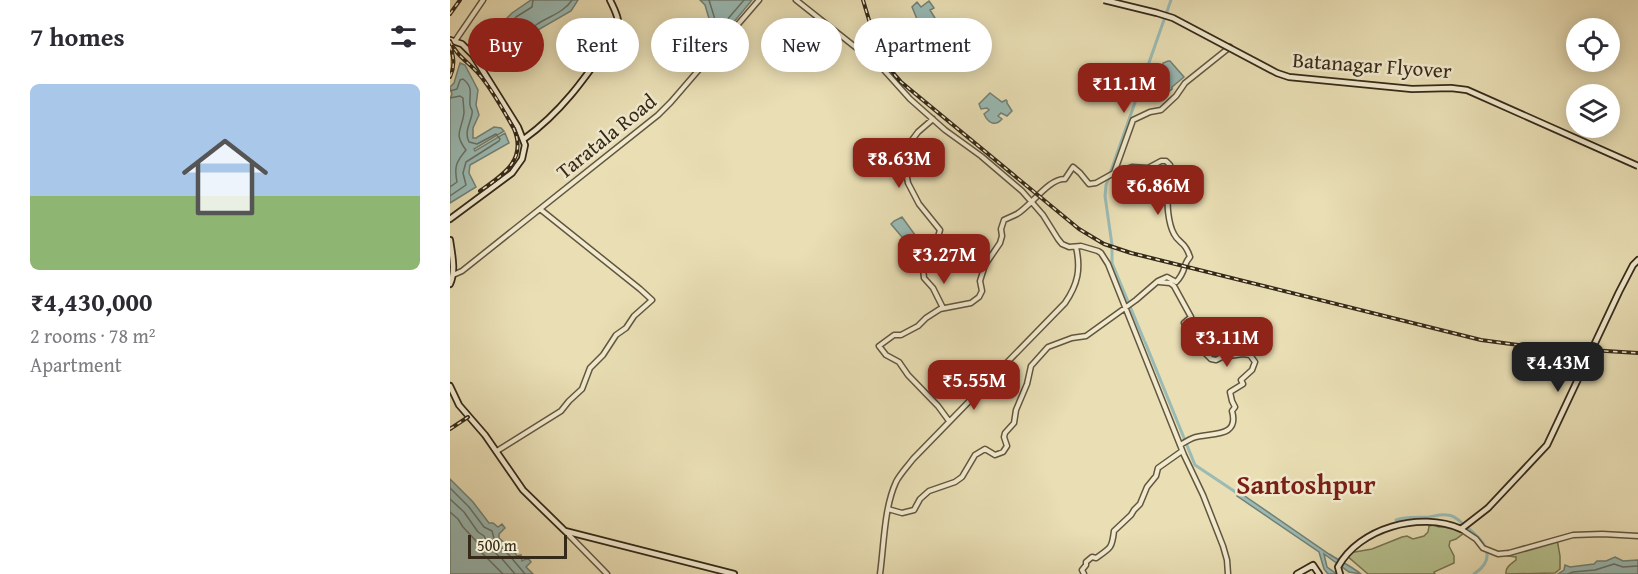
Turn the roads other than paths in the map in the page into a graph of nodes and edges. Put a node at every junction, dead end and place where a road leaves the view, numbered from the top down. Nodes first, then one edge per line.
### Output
1 (483, 0) edge
2 (609, 0) edge
3 (759, 0) edge
4 (796, 0) edge
5 (1104, 0) edge
6 (453, 40) edge
7 (1230, 48) junction
8 (933, 118) junction
9 (524, 139) junction
10 (1638, 166) edge
11 (1112, 174) junction
12 (1031, 201) junction
13 (540, 209) junction
14 (450, 219) edge
15 (450, 240) edge
16 (1076, 247) junction
17 (450, 254) edge
18 (1638, 260) edge
19 (453, 274) junction
20 (1174, 283) junction
21 (450, 284) edge
22 (1127, 306) junction
23 (944, 308) junction
24 (450, 386) edge
25 (949, 421) junction
26 (1183, 445) junction
27 (497, 451) junction
28 (888, 509) junction
29 (1464, 526) junction
30 (565, 531) junction
31 (1638, 537) edge
32 (607, 574) edge
33 (734, 574) edge
34 (880, 574) edge
35 (1084, 574) edge
36 (1228, 574) edge
37 (1297, 574) edge
38 (1319, 574) edge
39 (1340, 574) edge

1 - 6 street
2 - 9 main road
3 - 13 street, Taratala Road
4 - 8 street
5 - 7 street
5 - 10 main road, Batanagar Flyover, bridge
6 - 9 main road
7 - 10 street
7 - 11 street
8 - 12 street
8 - 23 street
9 - 14 main road
11 - 12 street
11 - 20 street
12 - 16 street
12 - 23 street
13 - 19 street, Taratala Road
13 - 27 street
15 - 19 main road
16 - 22 street
16 - 25 street
17 - 19 main road
18 - 29 main road
19 - 21 main road
20 - 22 street
20 - 26 street
22 - 26 street
22 - 28 street
23 - 25 street
24 - 27 main road
25 - 28 street
25 - 34 street
26 - 35 street
26 - 36 street
27 - 30 main road
28 - 34 street
29 - 31 street
29 - 39 main road
30 - 32 street
30 - 33 main road
37 - 38 main road

